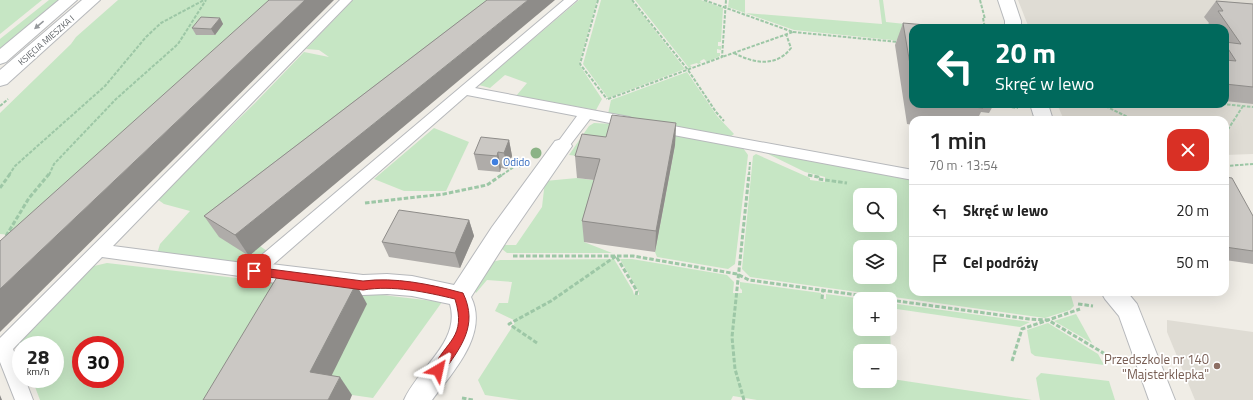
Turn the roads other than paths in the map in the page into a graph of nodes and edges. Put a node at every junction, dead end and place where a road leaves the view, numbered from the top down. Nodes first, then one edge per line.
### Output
1 (69, 0) edge
2 (92, 0) edge
3 (346, 0) edge
4 (571, 0) edge
5 (1006, 0) edge
6 (1013, 24) edge
7 (0, 58) edge
8 (0, 80) edge
9 (464, 90) junction
10 (592, 115) junction
11 (562, 146) joint
12 (909, 174) edge
13 (99, 250) junction
14 (254, 271) junction
15 (459, 296) junction
16 (1116, 296) edge
17 (24, 400) edge
18 (417, 400) edge
19 (1162, 400) edge

1 -> 7 street, KSIĘCIA MIESZKA I
2 - 8 street, KSIĘCIA MIESZKA I
3 - 13 street
4 - 9 street
5 - 6 street
9 - 10 street
9 - 14 street
10 - 11 street
10 - 12 street
11 - 15 street
13 - 14 street
13 - 17 street
14 - 15 street
15 - 18 street
16 - 19 street

